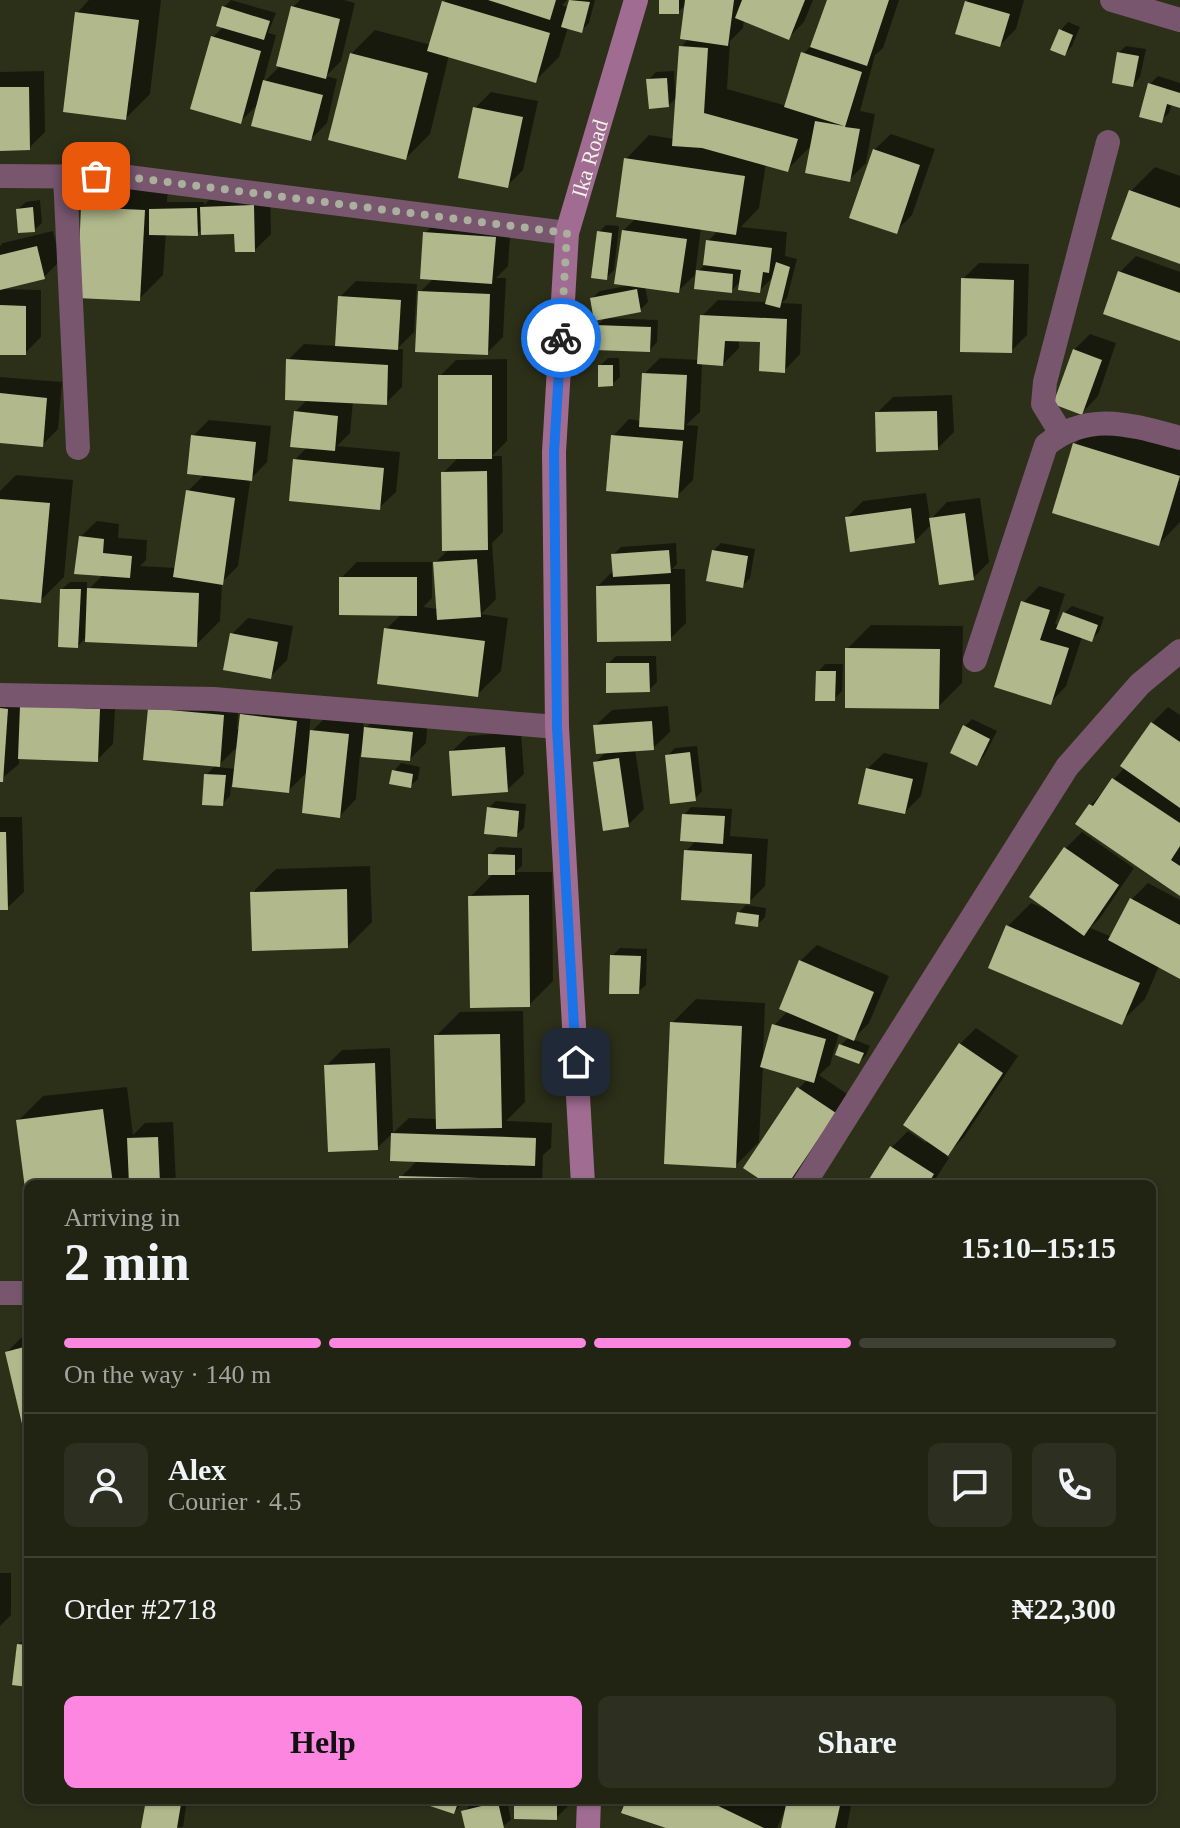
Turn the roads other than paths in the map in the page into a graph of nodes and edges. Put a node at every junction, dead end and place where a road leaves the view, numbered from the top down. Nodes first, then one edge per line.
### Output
1 (636, 0) edge
2 (1121, 1) edge
3 (1180, 20) edge
4 (1108, 142) dead end
5 (0, 176) edge
6 (65, 176) junction
7 (567, 233) junction
8 (1061, 433) junction
9 (1180, 438) edge
10 (78, 448) dead end
11 (1180, 651) edge
12 (975, 660) dead end
13 (0, 695) edge
14 (557, 727) junction
15 (583, 1180) edge
16 (807, 1180) edge
17 (0, 1293) edge
18 (24, 1293) edge
19 (589, 1804) edge
20 (588, 1828) edge

1 - 7 street, Ika Road
2 - 3 street
4 - 8 street
5 - 6 street
6 - 7 street
6 - 10 street
7 - 14 street, Ika Road
8 - 9 street
8 - 12 street
11 - 16 street
13 - 14 street
14 - 15 street, Ika Road
17 - 18 street
19 - 20 street

